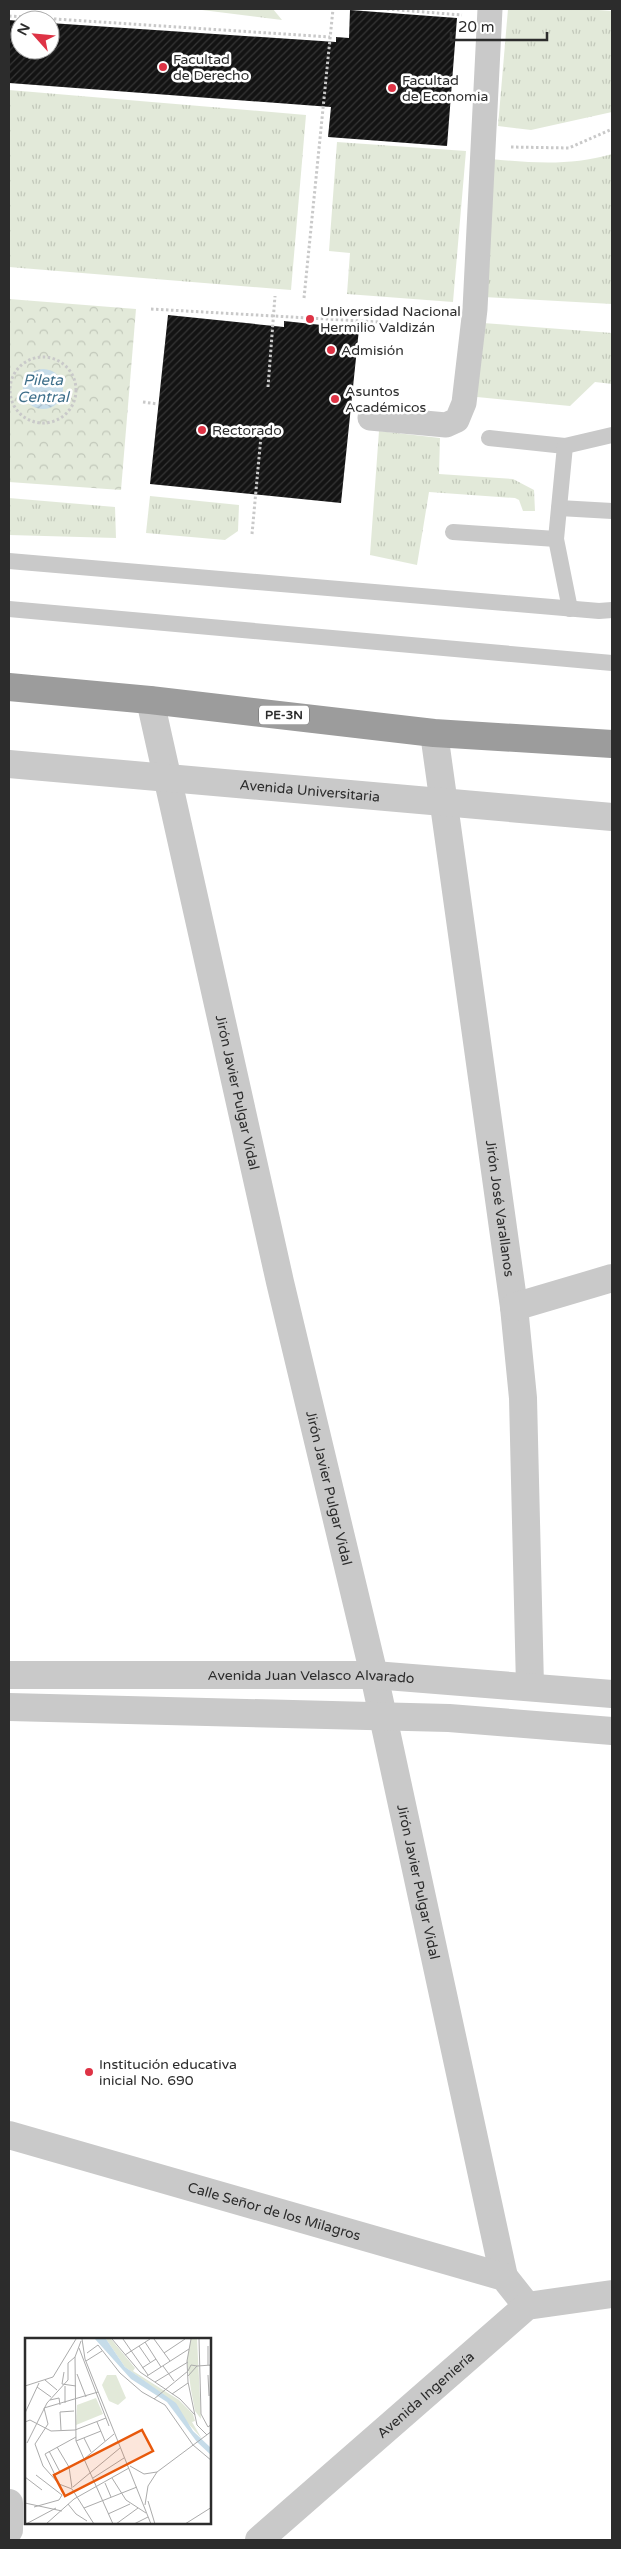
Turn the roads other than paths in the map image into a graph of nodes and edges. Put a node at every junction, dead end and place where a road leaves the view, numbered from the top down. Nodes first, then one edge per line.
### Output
1 (489, 13) edge
2 (370, 418) dead end
3 (612, 435) edge
4 (489, 438) dead end
5 (565, 446) junction
6 (559, 508) junction
7 (612, 511) edge
8 (453, 532) dead end
9 (556, 538) junction
10 (9, 561) edge
11 (9, 609) edge
12 (570, 609) junction
13 (612, 610) edge
14 (612, 663) edge
15 (9, 687) edge
16 (150, 700) junction
17 (612, 725) edge
18 (434, 733) junction
19 (559, 739) junction
20 (612, 744) edge
21 (9, 764) edge
22 (167, 777) junction
23 (443, 804) junction
24 (612, 817) edge
25 (612, 1278) edge
26 (514, 1307) junction
27 (9, 1675) edge
28 (374, 1675) junction
29 (530, 1686) junction
30 (612, 1694) edge
31 (9, 1707) edge
32 (382, 1716) junction
33 (612, 1731) edge
34 (9, 2135) edge
35 (504, 2277) junction
36 (612, 2294) edge
37 (527, 2306) junction
38 (9, 2502) edge
39 (10, 2530) edge
40 (259, 2540) edge

1 - 2 street
3 - 5 lane
4 - 5 lane
5 - 6 lane
6 - 7 lane
6 - 9 lane
8 - 9 lane
9 - 12 lane
10 - 12 lane
11 - 14 lane
12 - 13 lane
15 - 16 highway, PE-3N
16 - 18 highway, PE-3N
16 - 22 street, Jirón Javier Pulgar Vidal
17 - 19 highway
18 - 19 highway, PE-3N
18 - 23 street, Jirón José Varallanos
19 - 20 highway, PE-3N
21 - 22 street, Avenida Universitaria
22 - 23 street, Avenida Universitaria
22 - 28 street, Jirón Javier Pulgar Vidal
23 - 24 street, Avenida Universitaria
23 - 26 street, Jirón José Varallanos
25 - 26 street
26 - 29 street, Jirón José Varallanos
27 - 28 street, Avenida Juan Velasco Alvarado
28 - 29 street, Avenida Juan Velasco Alvarado
28 - 32 street, Jirón Javier Pulgar Vidal
29 - 30 street, Avenida Juan Velasco Alvarado
31 - 32 street
32 - 33 street
32 - 35 street, Jirón Javier Pulgar Vidal
34 - 35 street, Calle Señor de los Milagros
35 - 37 street
36 - 37 street
37 - 40 street, Avenida Ingeniería
38 - 39 street

